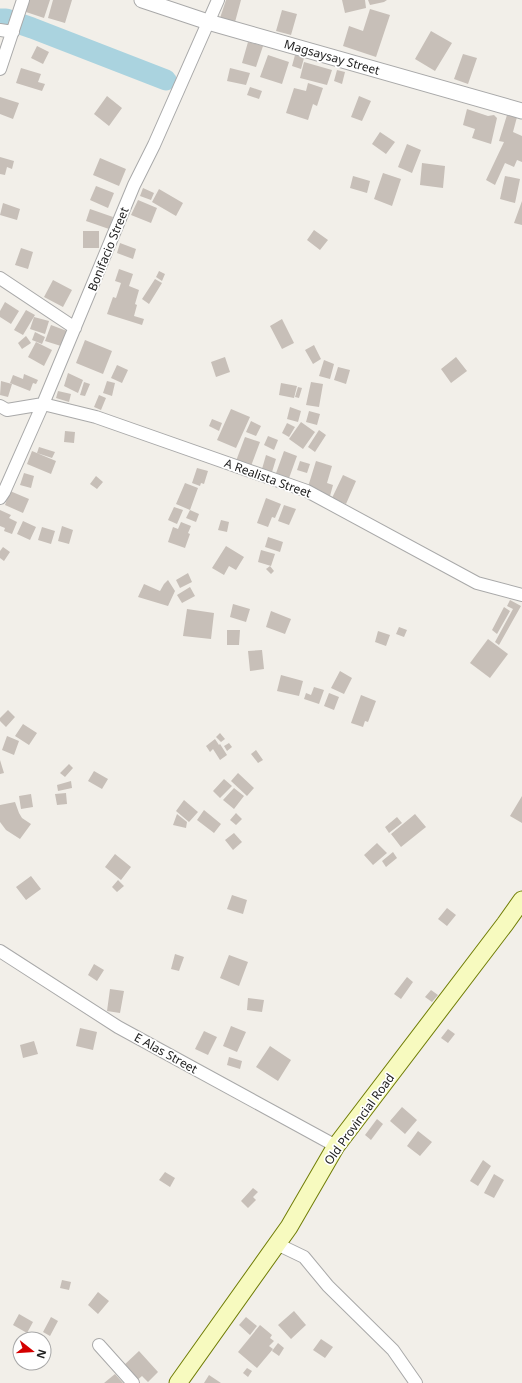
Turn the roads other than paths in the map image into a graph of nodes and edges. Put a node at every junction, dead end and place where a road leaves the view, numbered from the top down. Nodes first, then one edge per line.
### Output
1 (23, 0) edge
2 (142, 0) edge
3 (218, 0) edge
4 (208, 22) junction
5 (14, 29) junction
6 (0, 30) edge
7 (0, 69) edge
8 (522, 111) edge
9 (0, 278) edge
10 (75, 328) junction
11 (43, 404) junction
12 (0, 406) edge
13 (0, 498) edge
14 (522, 595) edge
15 (522, 900) edge
16 (0, 951) edge
17 (336, 1146) junction
18 (277, 1244) junction
19 (99, 1345) dead end
20 (133, 1383) edge
21 (178, 1383) edge
22 (416, 1383) edge

1 - 5 street
2 - 4 street, Magsaysay Street
3 - 4 street, Bonifacio Street
4 - 8 street, Magsaysay Street
4 - 10 street, Bonifacio Street
5 - 6 street
5 - 7 street
9 - 10 street
10 - 11 street, Bonifacio Street
11 - 12 street, A Realista Street
11 - 13 street, Bonifacio Street
11 - 14 street, A Realista Street
15 - 17 main road, Old Provincial Road
16 - 17 street, E Alas Street
17 - 18 main road, Old Provincial Road
18 - 21 main road, Old Provincial Road
18 - 22 street
19 - 20 street

